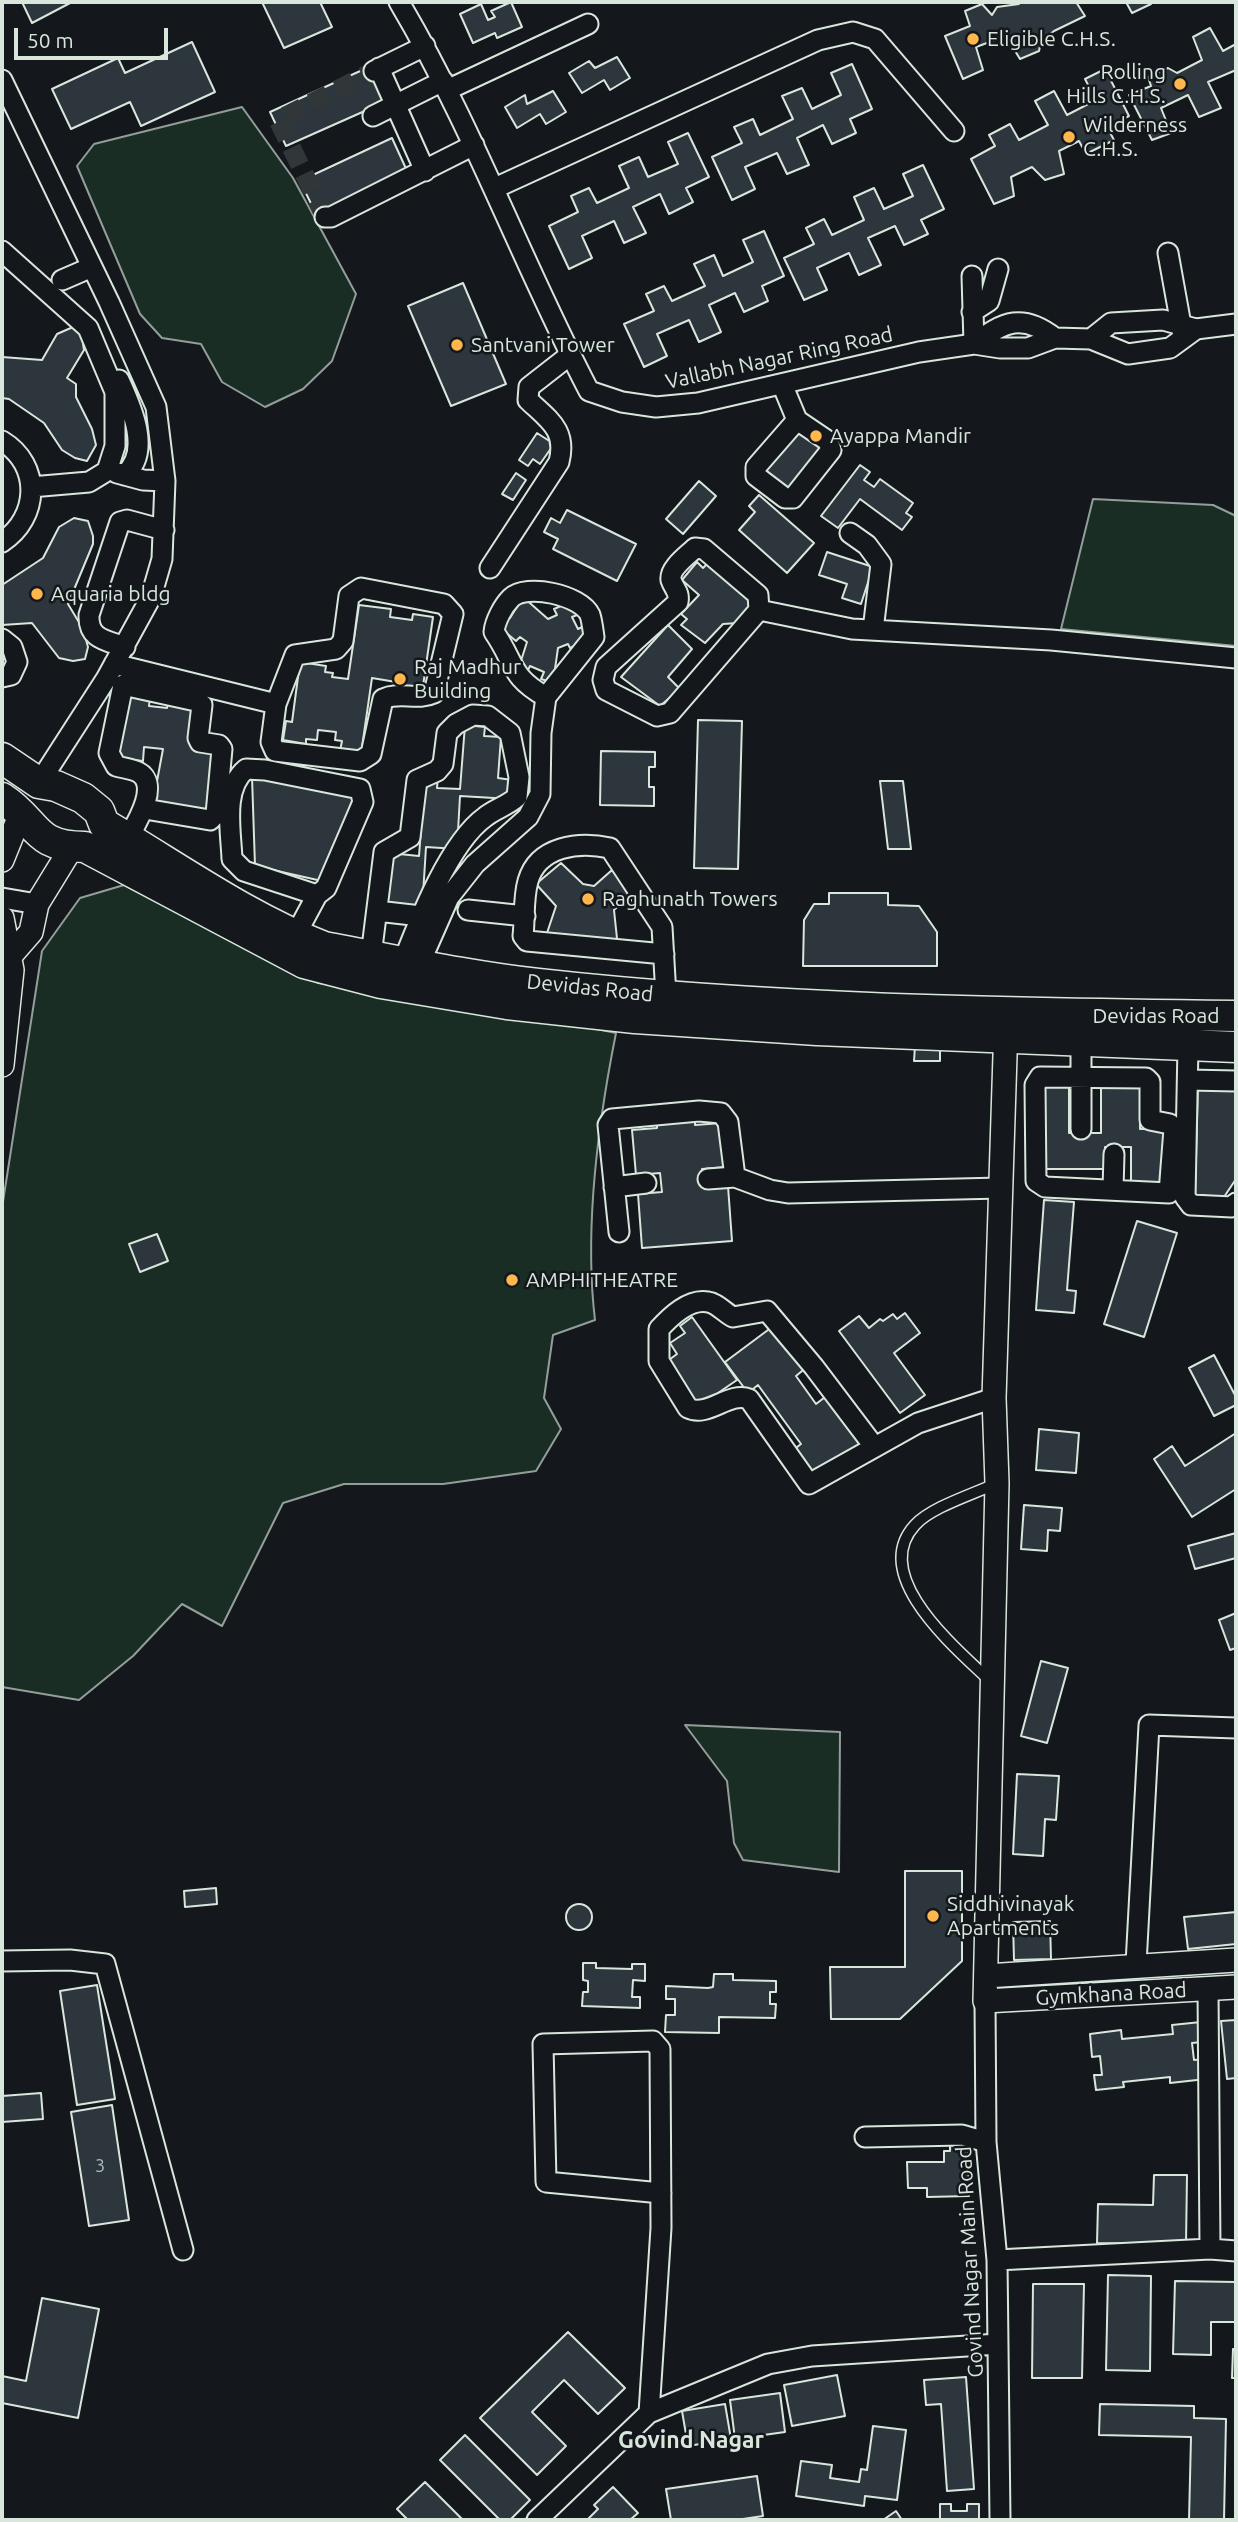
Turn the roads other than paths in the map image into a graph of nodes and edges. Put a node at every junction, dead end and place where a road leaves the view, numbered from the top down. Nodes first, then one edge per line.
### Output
1 (399, 2) edge
2 (588, 24) dead end
3 (425, 46) junction
4 (2, 80) edge
5 (445, 86) junction
6 (395, 105) junction
7 (373, 116) dead end
8 (954, 131) dead end
9 (474, 145) junction
10 (425, 171) junction
11 (495, 188) junction
12 (325, 217) dead end
13 (2, 251) edge
14 (1168, 253) dead end
15 (92, 267) junction
16 (998, 270) dead end
17 (971, 276) dead end
18 (62, 280) dead end
19 (109, 302) junction
20 (972, 312) junction
21 (1236, 324) edge
22 (1187, 331) junction
23 (1091, 339) junction
24 (974, 344) junction
25 (570, 355) junction
26 (782, 384) junction
27 (797, 420) dead end
28 (2, 441) edge
29 (138, 475) junction
30 (32, 487) junction
31 (164, 530) junction
32 (850, 533) dead end
33 (2, 542) edge
34 (490, 568) dead end
35 (759, 610) junction
36 (873, 630) junction
37 (2, 639) edge
38 (125, 647) junction
39 (1236, 658) edge
40 (114, 676) junction
41 (2, 677) edge
42 (546, 697) junction
43 (276, 704) junction
44 (2, 758) edge
45 (39, 783) junction
46 (145, 809) junction
47 (10, 818) edge
48 (116, 831) junction
49 (79, 847) junction
50 (2, 860) edge
51 (253, 874) junction
52 (317, 895) junction
53 (2, 898) edge
54 (37, 904) junction
55 (242, 907) junction
56 (468, 910) dead end
57 (377, 911) junction
58 (421, 916) junction
59 (525, 916) junction
60 (2, 918) edge
61 (295, 936) junction
62 (664, 954) junction
63 (11, 955) junction
64 (371, 956) junction
65 (411, 964) junction
66 (666, 996) junction
67 (1236, 1016) edge
68 (1006, 1026) junction
69 (1081, 1041) junction
70 (1188, 1046) junction
71 (1236, 1047) edge
72 (2, 1065) edge
73 (1081, 1077) junction
74 (1188, 1080) junction
75 (1236, 1081) edge
76 (1082, 1129) dead end
77 (1114, 1154) dead end
78 (735, 1177) junction
79 (708, 1179) dead end
80 (646, 1183) dead end
81 (614, 1186) junction
82 (1001, 1188) junction
83 (1113, 1190) junction
84 (1236, 1203) edge
85 (619, 1232) dead end
86 (994, 1398) junction
87 (873, 1445) junction
88 (997, 1483) junction
89 (992, 1683) junction
90 (1236, 1728) edge
91 (1236, 1960) edge
92 (2, 1961) edge
93 (1136, 1964) junction
94 (986, 1976) junction
95 (1236, 1987) edge
96 (1208, 1989) junction
97 (985, 2001) junction
98 (865, 2137) dead end
99 (986, 2142) junction
100 (661, 2193) junction
101 (1210, 2249) junction
102 (183, 2250) dead end
103 (1236, 2251) edge
104 (997, 2260) junction
105 (998, 2344) junction
106 (649, 2413) junction
107 (537, 2520) edge
108 (1000, 2520) edge

1 - 3 street, Vallabh Nagar Ring Road
2 - 5 street
3 - 5 street, Vallabh Nagar Ring Road
3 - 6 street
4 - 15 street
5 - 6 street
5 - 9 street, Vallabh Nagar Ring Road
6 - 7 street
6 - 10 street
8 - 11 street
9 - 10 street
9 - 11 street, Vallabh Nagar Ring Road
10 - 12 street
11 - 25 street, Vallabh Nagar Ring Road
13 - 30 street
14 - 22 street
15 - 18 street
15 - 19 street
16 - 20 street
17 - 20 street
19 - 29 street
19 - 29 street
20 - 24 street
21 - 22 street
22 - 23 street
22 - 23 street
23 - 24 street, Vallabh Nagar Ring Road
24 - 26 street, Vallabh Nagar Ring Road
25 - 26 street, Vallabh Nagar Ring Road
25 - 34 street
26 - 27 street
28 - 30 street
29 - 31 street
30 - 33 street
31 - 38 street
31 - 38 street
32 - 36 street
35 - 35 street
35 - 36 street
36 - 39 street
37 - 41 street
38 - 40 street
40 - 43 street
40 - 45 street
40 - 46 street
40 - 46 street
42 - 42 street
42 - 65 street
43 - 43 street
44 - 45 main road, Devidas Road
45 - 47 main road
45 - 48 main road, Devidas Road
46 - 48 street
47 - 49 main road, Devidas Road
47 - 50 street
48 - 49 main road
48 - 55 main road, Devidas Road
49 - 54 street
49 - 68 main road, Devidas Road
51 - 52 street
51 - 52 street
51 - 55 street
52 - 61 street
53 - 54 street
54 - 63 street
55 - 61 main road, Devidas Road
56 - 59 street
57 - 58 street
57 - 58 street
57 - 64 street
58 - 65 street
59 - 62 street
59 - 62 street
60 - 63 street
61 - 64 main road, Devidas Road
62 - 66 street
63 - 72 street
64 - 65 main road, Devidas Road
65 - 66 main road, Devidas Road
66 - 68 main road, Devidas Road
67 - 68 main road, Devidas Road
68 - 69 main road, Devidas Road
68 - 82 street
69 - 70 main road, Devidas Road
69 - 73 street
70 - 71 main road, Devidas Road
70 - 74 street
73 - 76 street
73 - 83 street
73 - 83 street
74 - 75 street
74 - 84 street
77 - 83 street
78 - 79 street
78 - 81 street
78 - 82 street
80 - 81 street
81 - 85 street
82 - 86 street
86 - 87 street
86 - 88 street
87 - 87 street
88 - 89 street
88 - 89 lane
89 - 94 street
90 - 93 street
91 - 93 street, Gymkhana Road
92 - 102 street
93 - 94 street, Gymkhana Road
94 - 97 street
95 - 96 street, Gymkhana Road
96 - 97 street, Gymkhana Road
96 - 101 street
97 - 99 street, Govind Nagar Main Road
98 - 99 street
99 - 104 street, Govind Nagar Main Road
100 - 100 street
100 - 106 street
101 - 103 street
101 - 104 street
104 - 105 street, Govind Nagar Main Road
105 - 106 street
105 - 108 street, Govind Nagar Main Road
106 - 107 street

